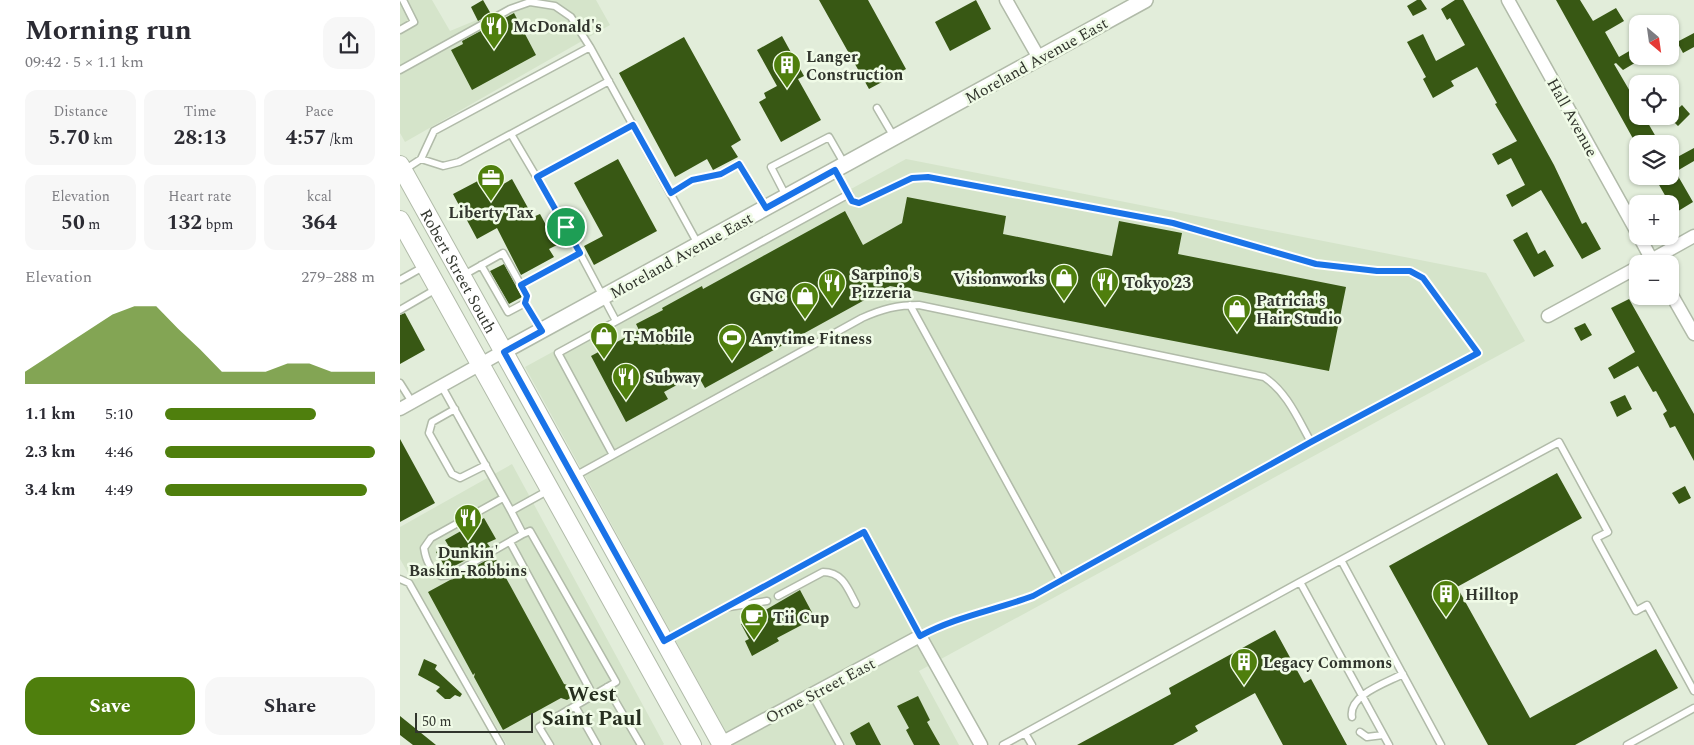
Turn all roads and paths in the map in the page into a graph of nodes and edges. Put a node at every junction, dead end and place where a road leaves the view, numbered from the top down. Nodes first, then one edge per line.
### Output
1 (403, 0) edge
2 (1006, 0) edge
3 (1145, 0) edge
4 (1508, 0) edge
5 (400, 30) edge
6 (590, 47) junction
7 (1039, 58) junction
8 (400, 70) edge
9 (609, 81) junction
10 (877, 108) dead end
11 (633, 125) junction
12 (511, 134) junction
13 (894, 138) junction
14 (422, 159) junction
15 (840, 167) junction
16 (402, 168) edge
17 (537, 177) junction
18 (671, 193) junction
19 (848, 194) junction
20 (786, 197) junction
21 (766, 208) junction
22 (1629, 219) edge
23 (400, 220) edge
24 (1694, 236) edge
25 (699, 245) junction
26 (580, 253) junction
27 (1662, 255) edge
28 (481, 265) junction
29 (425, 266) junction
30 (1629, 272) edge
31 (462, 276) junction
32 (400, 280) edge
33 (521, 285) junction
34 (438, 288) junction
35 (603, 297) junction
36 (525, 303) junction
37 (910, 305) junction
38 (1677, 305) edge
39 (400, 310) edge
40 (1548, 316) dead end
41 (616, 321) junction
42 (542, 331) junction
43 (1694, 334) edge
44 (504, 352) junction
45 (480, 364) junction
46 (400, 383) edge
47 (442, 385) junction
48 (412, 402) junction
49 (400, 409) edge
50 (455, 409) junction
51 (1311, 442) junction
52 (613, 455) junction
53 (486, 465) junction
54 (573, 478) junction
55 (550, 490) junction
56 (503, 498) junction
57 (511, 511) junction
58 (523, 534) junction
59 (510, 542) junction
60 (1340, 560) junction
61 (400, 579) edge
62 (1061, 581) junction
63 (1300, 582) junction
64 (778, 596) dead end
65 (767, 601) dead end
66 (856, 604) dead end
67 (725, 608) junction
68 (920, 636) junction
69 (664, 641) junction
70 (1403, 674) junction
71 (607, 687) junction
72 (1694, 691) edge
73 (812, 694) junction
74 (593, 695) junction
75 (1362, 696) junction
76 (575, 706) junction
77 (1694, 708) edge
78 (1352, 717) dead end
79 (683, 729) junction
80 (1360, 732) dead end
81 (1026, 733) junction
82 (1383, 735) junction
83 (721, 744) edge
84 (500, 745) edge
85 (550, 745) edge
86 (597, 745) edge
87 (641, 745) edge
88 (692, 745) edge
89 (840, 745) edge
90 (980, 745) edge
91 (1003, 745) edge
92 (1032, 745) edge
93 (1389, 745) edge
94 (1441, 745) edge
95 (1627, 745) edge

1 - 5 lane
2 - 7 street
3 - 7 street, Moreland Avenue East
4 - 22 street, Hall Avenue
6 - 8 lane
6 - 9 lane
6 - 14 lane
7 - 13 street, Moreland Avenue East
9 - 11 lane
9 - 12 lane
10 - 13 lane
11 - 17 lane
11 - 18 lane
12 - 14 lane
12 - 17 lane
13 - 15 street, Moreland Avenue East
14 - 16 lane
15 - 19 lane
15 - 20 street, Moreland Avenue East
15 - 20 lane
16 - 31 main road, Robert Street South
17 - 26 lane
18 - 21 lane
18 - 25 lane
19 - 41 lane
19 - 51 lane
20 - 21 street, Moreland Avenue East
21 - 25 street, Moreland Avenue East
23 - 29 main road, Robert Street South
24 - 27 street
25 - 35 street, Moreland Avenue East
26 - 33 lane
26 - 35 lane
28 - 31 lane
28 - 33 lane
28 - 36 lane
29 - 32 lane
29 - 34 main road, Robert Street South
30 - 40 street
31 - 44 main road, Robert Street South
33 - 36 lane
34 - 39 lane
34 - 45 main road, Robert Street South
35 - 41 lane
35 - 42 street, Moreland Avenue East
36 - 42 lane
37 - 51 lane
37 - 52 lane
37 - 62 lane
38 - 43 street
41 - 52 lane
42 - 44 street, Moreland Avenue East
44 - 45 street, Moreland Avenue East
44 - 54 main road, Robert Street South
45 - 47 street, Moreland Avenue East
45 - 55 main road, Robert Street South
46 - 48 lane
47 - 48 street, Moreland Avenue East
47 - 50 lane
48 - 49 street, Moreland Avenue East
50 - 53 lane
50 - 53 lane
51 - 62 lane
52 - 54 lane
53 - 56 lane
54 - 69 main road, Robert Street South
55 - 57 lane
55 - 79 main road, Robert Street South
56 - 57 lane
56 - 59 lane
57 - 58 lane
58 - 59 lane
58 - 71 lane
59 - 74 lane
60 - 63 lane
60 - 70 lane
60 - 72 lane
61 - 84 lane
62 - 68 lane
63 - 75 lane
63 - 81 lane
64 - 66 lane
65 - 67 lane
67 - 68 lane
67 - 69 lane
68 - 73 street, Orme Street East
68 - 90 street
69 - 83 main road, Robert Street South
70 - 75 lane
70 - 94 lane
71 - 74 lane
71 - 87 lane
73 - 83 street, Orme Street East
73 - 89 lane
74 - 76 lane
75 - 78 lane
75 - 82 lane
76 - 85 lane
76 - 86 lane
77 - 95 lane
79 - 83 main road
79 - 88 main road, Robert Street South
80 - 82 lane
81 - 91 lane
81 - 92 lane
82 - 93 lane

